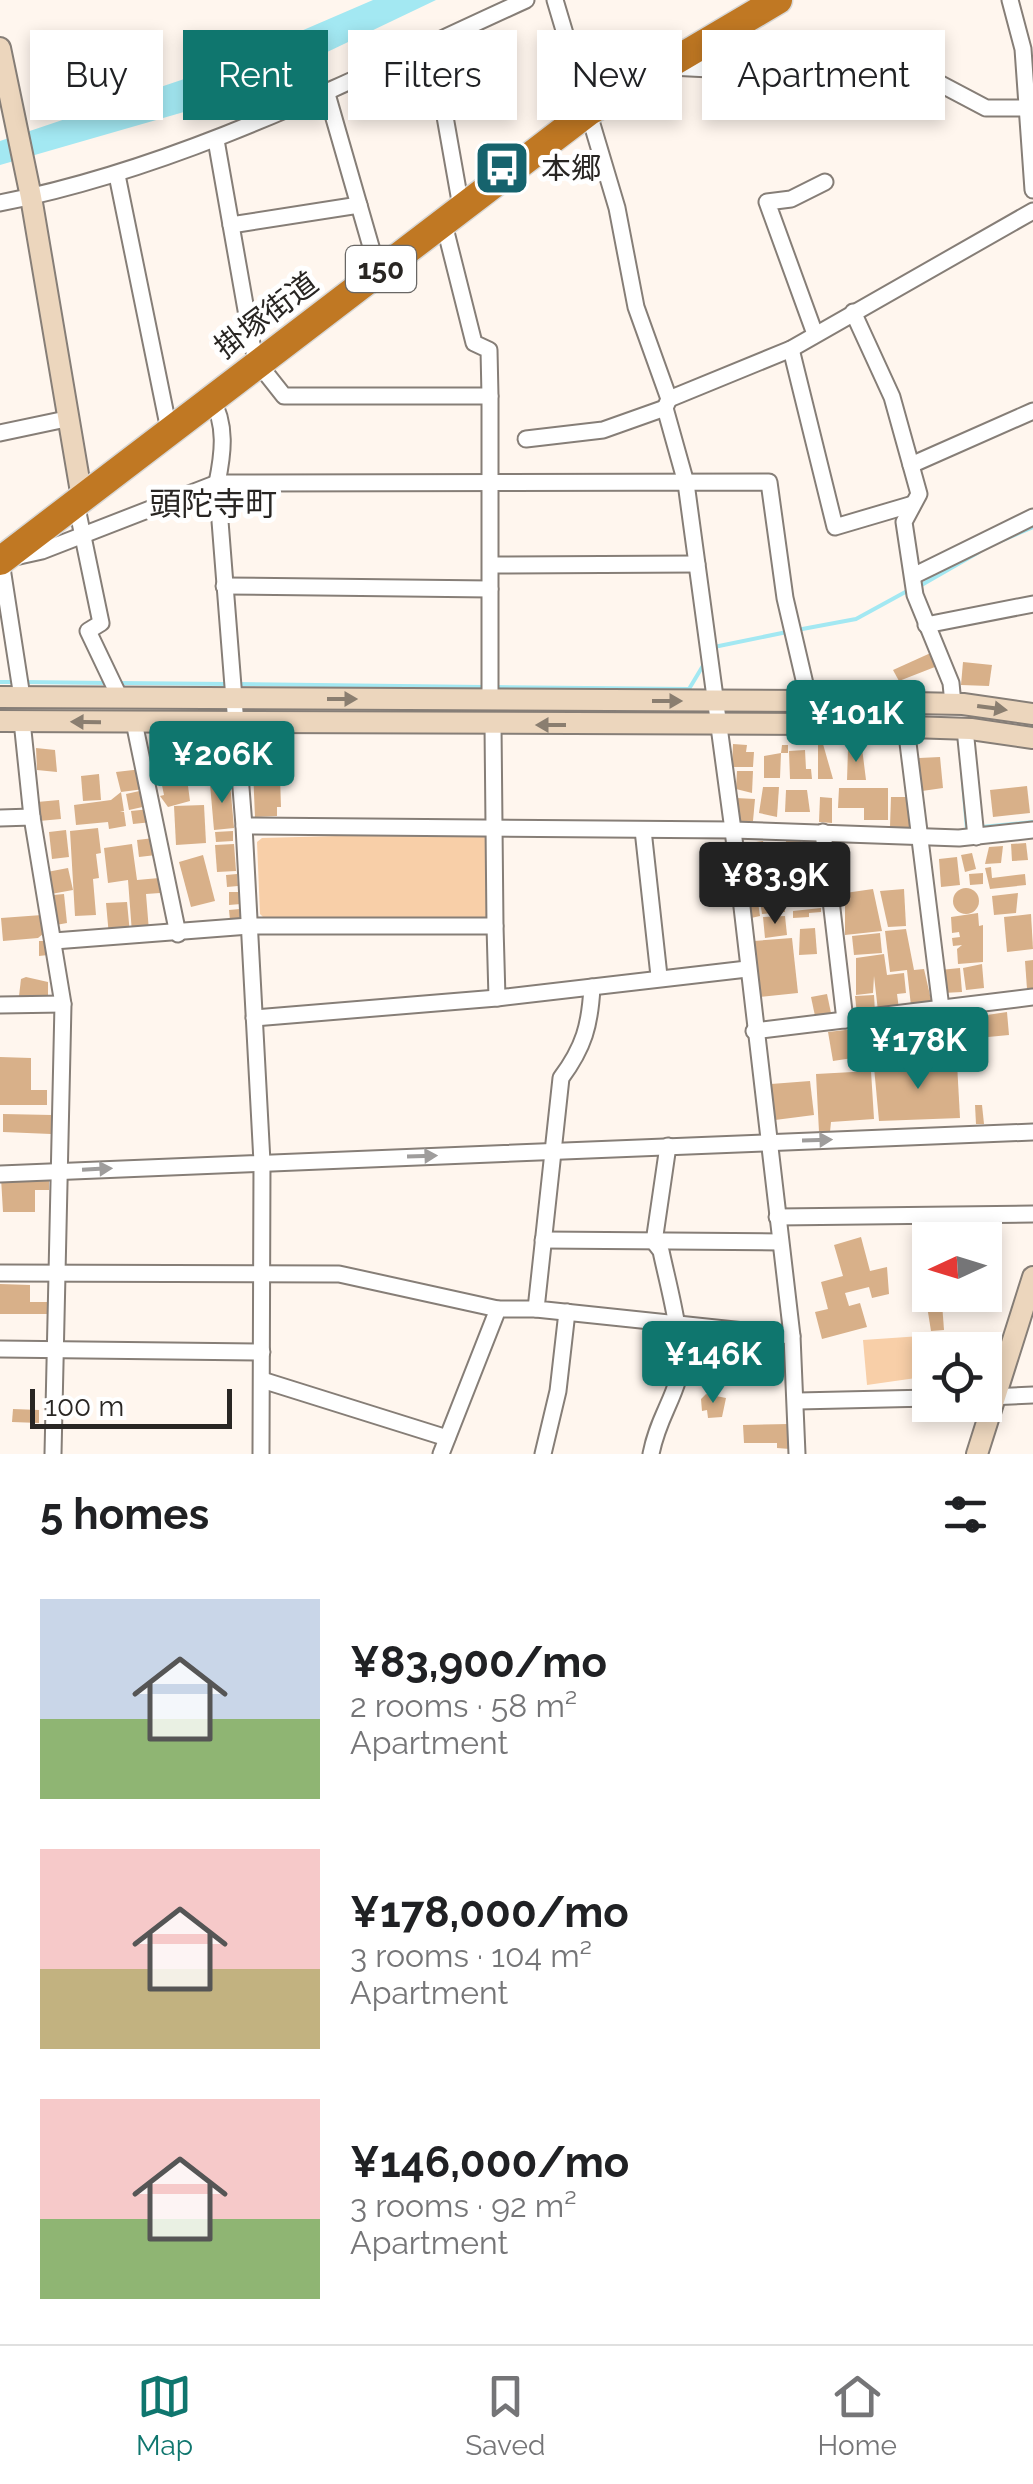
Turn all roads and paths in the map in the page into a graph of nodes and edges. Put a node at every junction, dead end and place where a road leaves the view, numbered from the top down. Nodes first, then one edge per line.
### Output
1 (526, 0) edge
2 (555, 0) edge
3 (778, 0) edge
4 (1010, 0) edge
5 (460, 30) edge
6 (564, 30) edge
7 (0, 48) edge
8 (682, 56) edge
9 (682, 68) edge
10 (328, 97) edge
11 (8, 105) edge
12 (1032, 106) edge
13 (264, 120) edge
14 (441, 120) edge
15 (577, 120) edge
16 (590, 120) edge
17 (216, 140) junction
18 (117, 175) junction
19 (825, 182) dead end
20 (30, 190) junction
21 (1033, 190) edge
22 (0, 203) edge
23 (359, 205) junction
24 (1033, 211) edge
25 (452, 214) junction
26 (231, 226) junction
27 (378, 271) junction
28 (852, 312) junction
29 (815, 334) junction
30 (790, 349) junction
31 (258, 362) junction
32 (490, 396) junction
33 (210, 398) junction
34 (667, 403) junction
35 (1033, 412) edge
36 (66, 419) junction
37 (169, 430) junction
38 (0, 433) edge
39 (526, 439) dead end
40 (911, 465) junction
41 (492, 482) junction
42 (217, 483) junction
43 (686, 483) junction
44 (79, 501) junction
45 (914, 504) junction
46 (1033, 517) edge
47 (83, 535) junction
48 (0, 559) edge
49 (696, 564) junction
50 (491, 565) junction
51 (913, 576) junction
52 (224, 586) junction
53 (490, 589) junction
54 (1033, 604) edge
55 (926, 625) junction
56 (0, 697) edge
57 (22, 697) junction
58 (120, 698) junction
59 (233, 698) junction
60 (490, 700) junction
61 (714, 701) junction
62 (809, 701) junction
63 (953, 704) junction
64 (1033, 714) edge
65 (236, 721) junction
66 (0, 722) edge
67 (22, 722) junction
68 (134, 722) junction
69 (493, 725) junction
70 (718, 726) junction
71 (906, 727) junction
72 (965, 729) junction
73 (1033, 738) edge
74 (32, 817) junction
75 (0, 818) edge
76 (244, 826) junction
77 (493, 826) junction
78 (643, 830) junction
79 (733, 830) junction
80 (1033, 830) edge
81 (823, 832) junction
82 (976, 836) junction
83 (921, 837) junction
84 (250, 926) junction
85 (495, 926) junction
86 (178, 934) junction
87 (54, 941) junction
88 (746, 968) junction
89 (660, 976) junction
90 (592, 987) junction
91 (1033, 997) edge
92 (498, 998) junction
93 (62, 1004) junction
94 (0, 1005) edge
95 (941, 1008) junction
96 (254, 1018) junction
97 (845, 1020) junction
98 (754, 1031) junction
99 (1033, 1132) edge
100 (768, 1142) junction
101 (668, 1146) junction
102 (552, 1152) junction
103 (262, 1162) junction
104 (60, 1171) junction
105 (0, 1174) edge
106 (1033, 1214) edge
107 (776, 1217) junction
108 (543, 1240) junction
109 (654, 1242) junction
110 (780, 1242) junction
111 (0, 1273) edge
112 (56, 1273) junction
113 (261, 1274) junction
114 (1031, 1289) edge
115 (498, 1309) junction
116 (536, 1309) junction
117 (567, 1312) junction
118 (676, 1324) junction
119 (792, 1336) junction
120 (0, 1350) edge
121 (56, 1350) junction
122 (262, 1352) junction
123 (1002, 1365) edge
124 (262, 1380) junction
125 (1033, 1396) edge
126 (1002, 1397) edge
127 (912, 1398) edge
128 (798, 1401) junction
129 (984, 1422) edge
130 (447, 1438) junction
131 (54, 1454) edge
132 (261, 1454) edge
133 (440, 1454) edge
134 (543, 1454) edge
135 (651, 1454) edge
136 (798, 1454) edge
137 (977, 1454) edge

1 - 5 street
2 - 6 street
3 - 8 highway, 掛塚街道 / 150
4 - 12 street
7 - 11 street
9 - 12 street
10 - 23 street
11 - 20 street
12 - 21 street
13 - 17 street
14 - 25 street
15 - 25 highway, 掛塚街道 / 150
16 - 34 street
17 - 18 street
17 - 26 street
18 - 20 street
18 - 37 street
19 - 29 street
20 - 22 street
20 - 36 street
23 - 26 street
23 - 27 street
24 - 28 street
25 - 27 highway, 掛塚街道 / 150
25 - 32 street
26 - 31 street
27 - 31 highway, 掛塚街道 / 150
28 - 29 street
28 - 40 street
29 - 30 street
30 - 34 street
30 - 45 street
31 - 32 street
31 - 33 highway, 掛塚街道 / 150
32 - 41 street
33 - 37 highway, 掛塚街道 / 150
33 - 42 street
34 - 39 street
34 - 43 street
35 - 40 street
36 - 38 street
36 - 44 street
37 - 44 highway, 掛塚街道 / 150
40 - 45 street
41 - 42 street
41 - 43 street
41 - 50 street
42 - 47 street
42 - 52 street
43 - 49 street
43 - 62 street
44 - 47 street
44 - 48 highway, 掛塚街道 / 150
45 - 51 street
46 - 51 street
47 - 48 street
47 - 58 street
48 - 57 street
49 - 50 street
49 - 61 street
50 - 53 street
51 - 55 street
52 - 53 street
52 - 59 street
53 - 60 street
54 - 55 street
55 - 63 street
56 - 57 street
57 - 58 street
58 - 59 street
59 -> 60 street
59 - 65 street
60 -> 61 street
61 - 62 street
61 - 70 street
62 - 63 street
63 -> 64 street
65 - 68 street
65 - 69 street
65 - 76 street
66 - 67 street
68 -> 67 street
67 - 74 street
68 - 86 street
70 -> 69 street
69 - 77 street
70 - 71 street
70 - 79 street
71 - 72 street
71 - 83 street
72 - 73 street
72 - 82 street
74 - 75 street
74 - 87 street
76 - 77 street
76 - 84 street
77 - 78 street
77 - 85 street
78 - 79 street
78 - 89 street
79 - 81 street
79 - 88 street
80 - 82 street
81 - 83 street
81 - 97 street
82 - 83 street
83 - 95 street
84 - 85 street
84 - 86 street
84 - 96 street
85 - 92 street
86 - 87 street
87 - 93 street
88 - 89 street
88 - 98 street
89 - 90 street
90 - 92 street
90 - 102 street
91 - 95 street
92 - 96 street
93 - 94 street
93 - 104 street
95 - 97 street
96 - 103 street
97 - 98 street
98 - 100 street
100 -> 99 street
100 - 101 street
100 - 107 street
101 - 102 street
101 - 109 street
103 -> 102 street
102 - 108 street
104 -> 103 street
103 - 113 street
104 - 105 street
104 - 112 street
106 - 107 street
107 - 110 street
108 - 109 street
108 - 116 street
109 - 110 street
109 - 118 street
110 - 119 street
111 - 112 street
112 - 113 street
112 - 121 street
113 - 115 street
113 - 122 street
114 - 123 street
115 - 116 street
115 - 130 street
116 - 117 street
117 - 118 street
117 - 134 street
118 - 119 street
118 - 135 street
119 - 128 street
120 - 121 street
121 - 122 street
121 - 131 street
122 - 124 street
124 - 130 street
124 - 132 street
125 - 126 street
127 - 128 street
128 - 136 street
129 - 137 street
130 - 133 street

